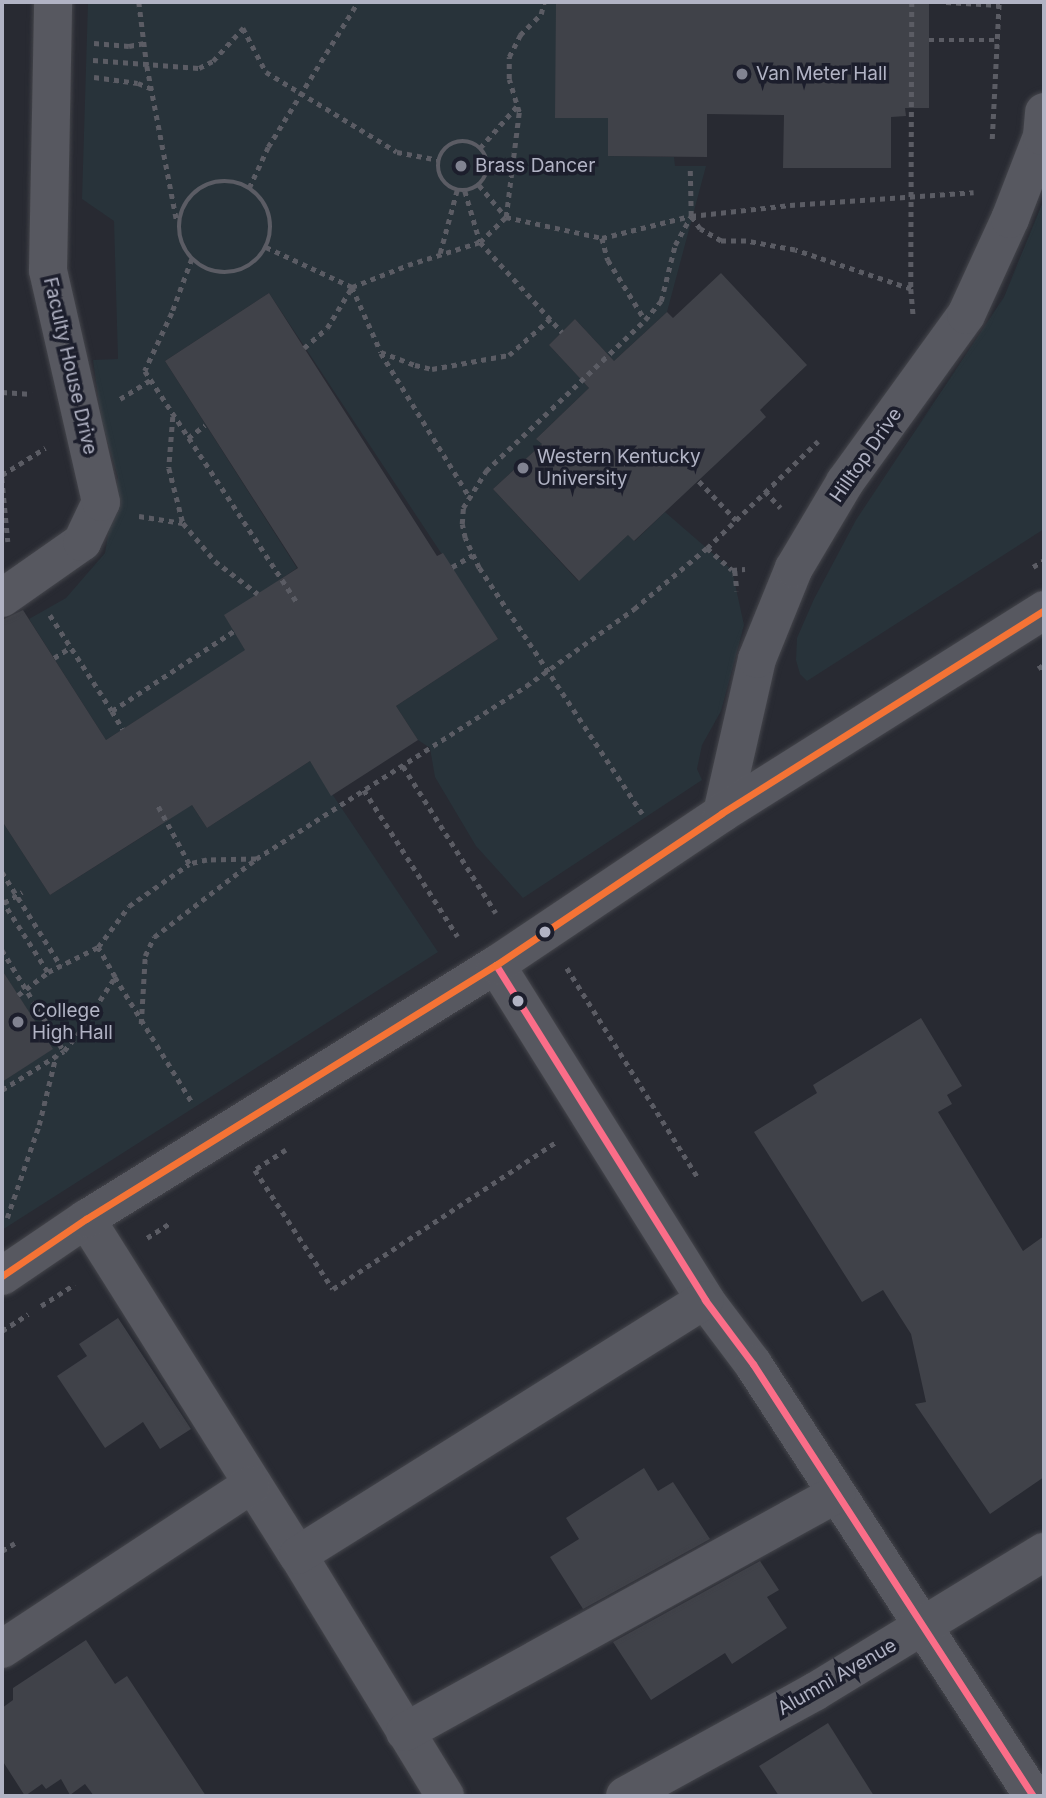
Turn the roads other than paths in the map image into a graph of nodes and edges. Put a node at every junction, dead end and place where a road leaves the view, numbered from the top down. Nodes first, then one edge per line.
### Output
1 (53, 2) edge
2 (1044, 112) edge
3 (2, 598) edge
4 (1044, 610) edge
5 (722, 813) junction
6 (496, 965) junction
7 (86, 1219) junction
8 (2, 1276) edge
9 (705, 1300) junction
10 (251, 1485) junction
11 (836, 1494) junction
12 (1044, 1552) edge
13 (298, 1555) junction
14 (922, 1627) junction
15 (2, 1649) edge
16 (405, 1732) junction
17 (445, 1796) edge
18 (625, 1796) edge
19 (1033, 1796) edge

1 - 3 street, Faculty House Drive
2 - 5 street, Hilltop Drive
4 - 5 street
5 - 6 street
6 - 7 street
6 - 9 street
7 - 8 street
7 - 10 street
9 - 11 street
9 - 13 street
10 - 13 street
10 - 15 street
11 - 14 street
11 - 16 street
12 - 14 street, Alumni Avenue
13 - 16 street
14 - 18 street, Alumni Avenue
14 - 19 street
16 - 17 street

